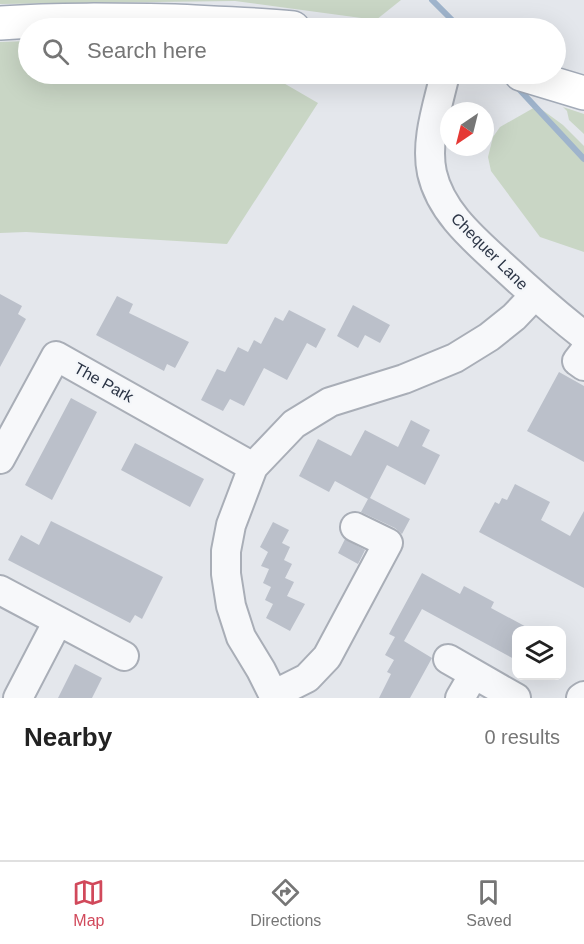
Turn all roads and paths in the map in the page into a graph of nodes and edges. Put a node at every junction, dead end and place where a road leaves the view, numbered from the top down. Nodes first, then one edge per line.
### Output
1 (18, 21) edge
2 (0, 23) edge
3 (442, 84) edge
4 (555, 84) edge
5 (584, 93) edge
6 (534, 296) junction
7 (584, 336) edge
8 (584, 352) edge
9 (584, 366) edge
10 (0, 459) edge
11 (253, 467) junction
12 (355, 527) dead end
13 (0, 590) edge
14 (58, 621) junction
15 (124, 656) dead end
16 (448, 658) dead end
17 (474, 674) junction
18 (275, 696) edge
19 (18, 698) edge
20 (459, 698) edge
21 (516, 698) edge

1 - 2 main road
3 - 6 street, Chequer Lane
4 - 5 main road
6 - 7 street, Chequer Lane
6 - 11 street
8 - 9 street
10 - 11 street, The Park
11 - 18 street
12 - 18 street
13 - 14 street
14 - 15 street
14 - 19 street
16 - 17 street
17 - 20 street
17 - 21 street

